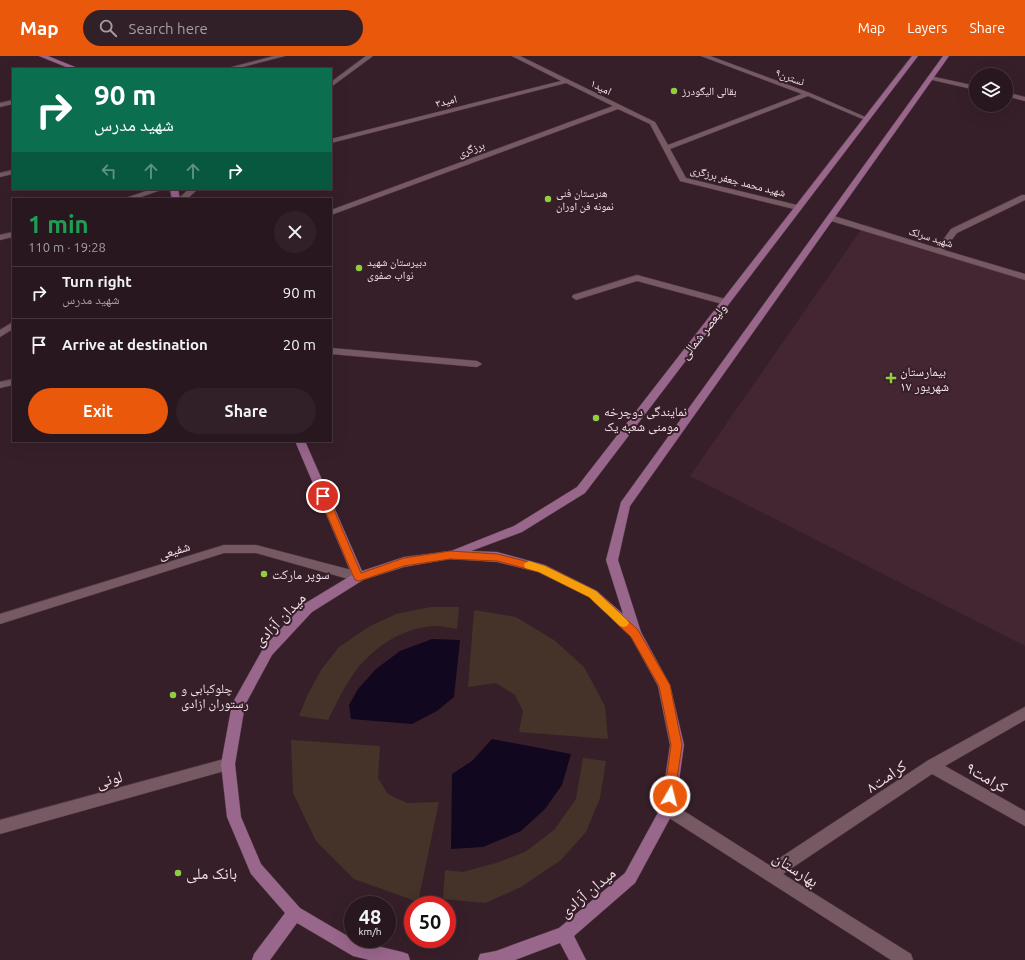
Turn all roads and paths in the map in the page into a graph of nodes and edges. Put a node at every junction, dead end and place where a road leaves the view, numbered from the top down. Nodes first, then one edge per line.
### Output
1 (43, 56) edge
2 (282, 56) edge
3 (370, 56) edge
4 (515, 56) edge
5 (704, 56) edge
6 (915, 56) edge
7 (946, 56) edge
8 (74, 68) edge
9 (231, 68) edge
10 (930, 78) junction
11 (339, 80) junction
12 (566, 81) junction
13 (332, 82) edge
14 (332, 84) edge
15 (969, 86) edge
16 (808, 94) junction
17 (1013, 96) edge
18 (1025, 99) edge
19 (12, 102) edge
20 (0, 106) edge
21 (619, 106) junction
22 (867, 119) junction
23 (332, 140) edge
24 (667, 148) junction
25 (12, 172) edge
26 (0, 175) edge
27 (157, 190) edge
28 (193, 190) edge
29 (1025, 197) edge
30 (130, 198) edge
31 (183, 198) edge
32 (798, 208) junction
33 (332, 213) edge
34 (831, 218) junction
35 (12, 234) edge
36 (0, 238) edge
37 (939, 250) junction
38 (1025, 277) edge
39 (576, 297) dead end
40 (726, 302) junction
41 (12, 325) edge
42 (0, 334) edge
43 (332, 351) edge
44 (476, 364) dead end
45 (12, 382) edge
46 (0, 385) edge
47 (300, 442) edge
48 (450, 555) junction
49 (359, 577) junction
50 (0, 619) edge
51 (635, 634) junction
52 (1025, 712) edge
53 (228, 764) junction
54 (932, 766) junction
55 (668, 808) junction
56 (1025, 819) edge
57 (0, 827) edge
58 (769, 874) junction
59 (295, 913) junction
60 (564, 934) junction
61 (260, 960) edge
62 (402, 960) edge
63 (486, 960) edge
64 (578, 960) edge
65 (905, 960) edge

1 - 8 main road
2 - 9 street
3 - 11 street
4 - 12 street, امید۱
5 - 16 street, نسترن۹
6 - 22 main road, ولیعصر شمالی
7 - 10 main road
10 - 15 street
10 - 34 main road
11 - 13 street
11 - 14 street
12 - 21 street, امید۱
12 - 23 street, امید۳
16 - 22 street, نسترن۹
16 - 24 street
17 - 18 street
19 - 20 street
21 - 24 street, امید۱
21 - 33 street, برزگری
22 - 32 main road, ولیعصر شمالی
24 - 32 street, شهید محمد جعفر برزگری
25 - 26 street
27 - 30 street
28 - 31 street
29 - 37 street
32 - 40 main road, ولیعصر شمالی
34 - 37 street, شهید سرلک
34 - 51 main road
35 - 36 street
37 - 38 street, شهید سرلک
39 - 40 street
40 - 48 main road, ولیعصر شمالی
41 - 42 street
43 - 44 street
45 - 46 street
47 - 49 main road
48 - 49 main road, میدان آزادی
48 - 51 main road, میدان آزادی
49 - 50 street, شفیعی
49 - 53 main road, میدان آزادی
51 - 55 main road, میدان آزادی
52 - 54 street, کرامت۸
53 - 57 street, لونی
53 - 59 main road, میدان آزادی
54 - 56 street, کرامت۹
54 - 58 street, کرامت۸
55 - 58 street, بهارستان
55 - 60 main road, میدان آزادی
58 - 65 street, بهارستان
59 - 61 main road
59 - 62 main road, میدان آزادی
60 - 63 main road, میدان آزادی
60 - 64 main road

